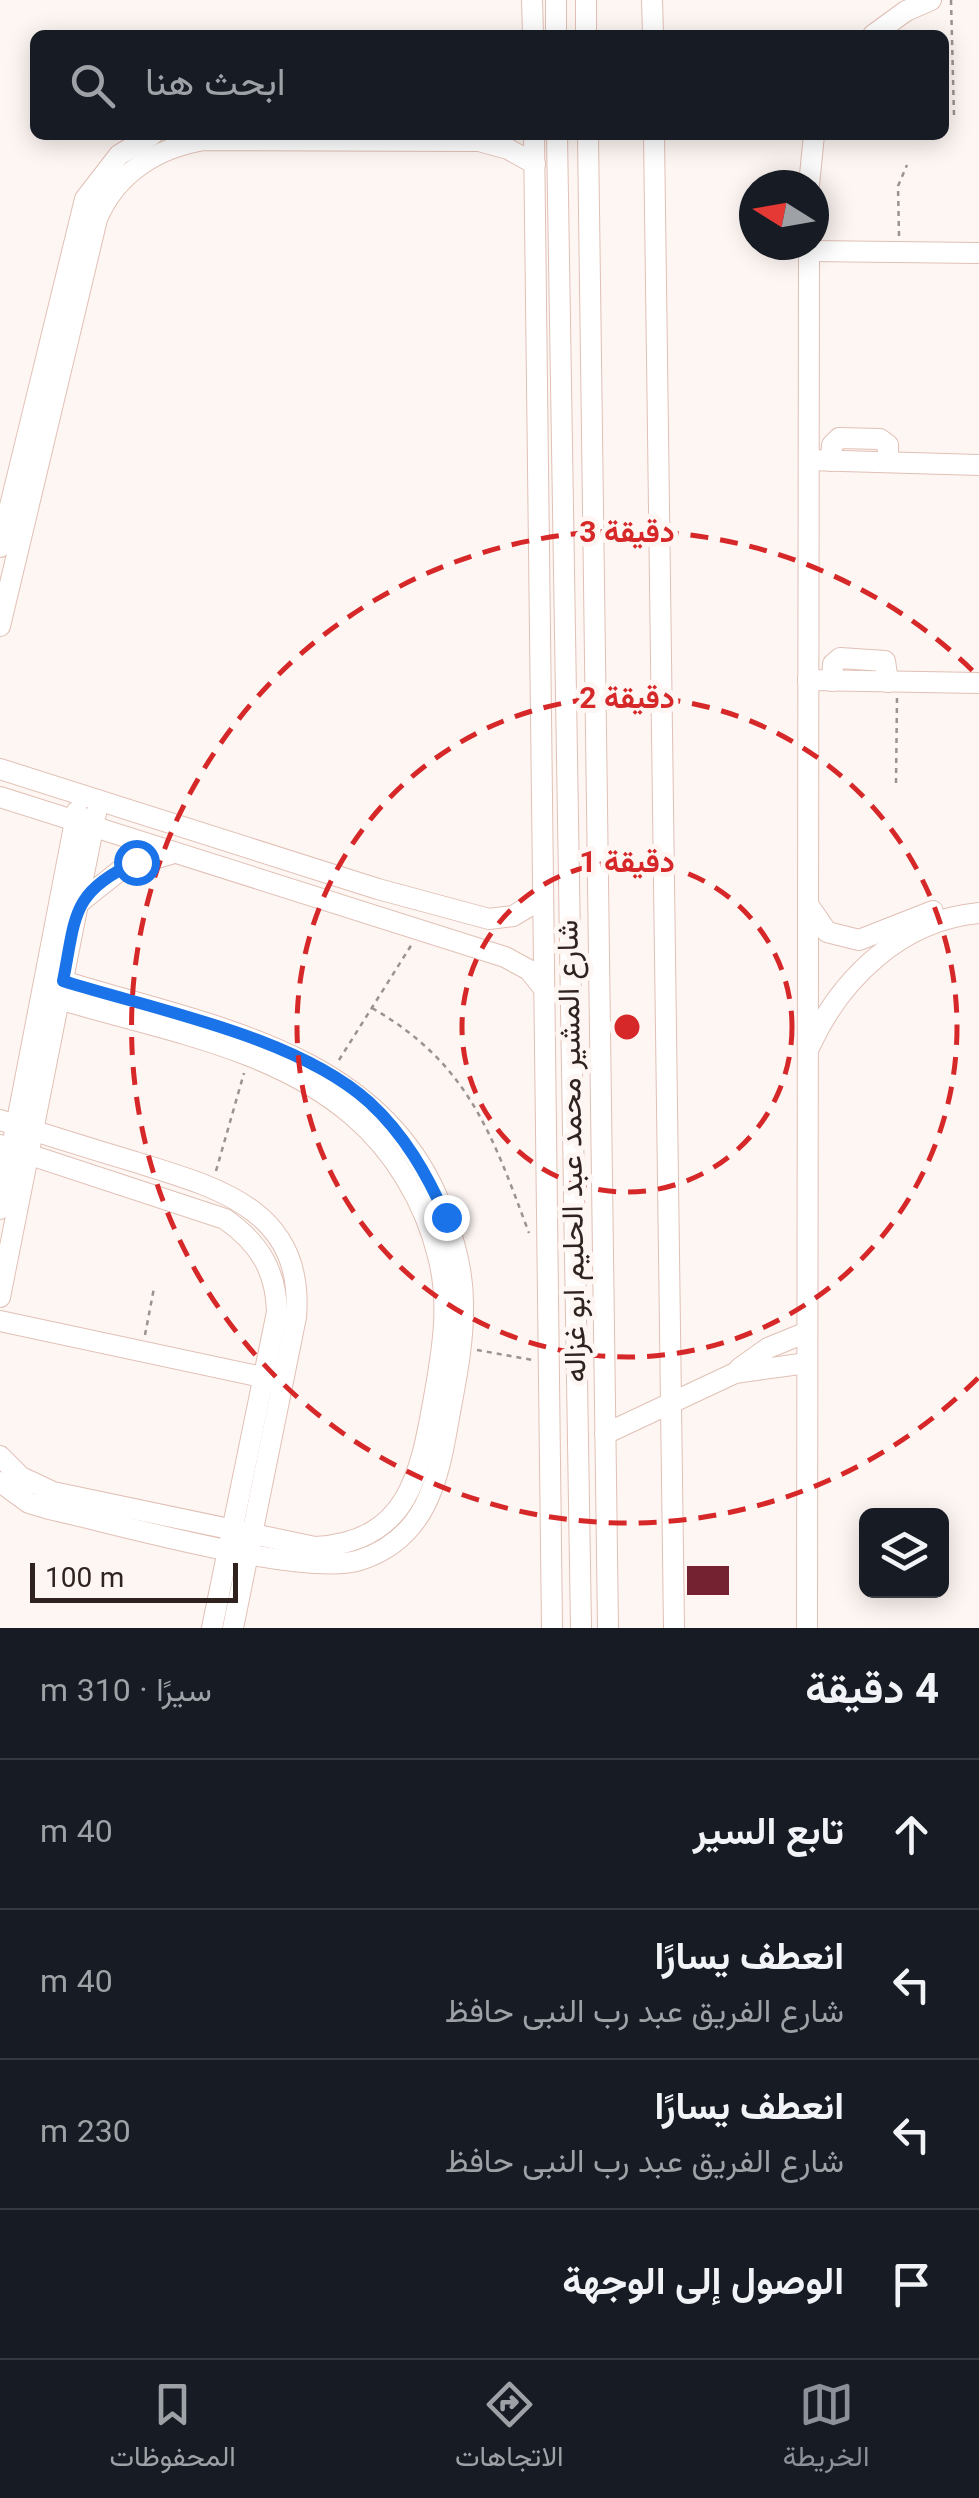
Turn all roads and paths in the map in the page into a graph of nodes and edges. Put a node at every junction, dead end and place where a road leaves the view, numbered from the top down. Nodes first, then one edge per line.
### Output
1 (532, 0) edge
2 (556, 0) edge
3 (586, 0) edge
4 (652, 0) edge
5 (931, 0) edge
6 (950, 0) edge
7 (533, 30) edge
8 (556, 30) edge
9 (586, 30) edge
10 (653, 30) edge
11 (881, 30) edge
12 (954, 116) dead end
13 (147, 140) edge
14 (534, 140) edge
15 (558, 140) edge
16 (588, 140) edge
17 (654, 140) edge
18 (814, 140) edge
19 (125, 163) junction
20 (535, 164) junction
21 (906, 165) dead end
22 (810, 170) edge
23 (829, 249) edge
24 (900, 252) junction
25 (979, 253) edge
26 (809, 260) edge
27 (39, 426) junction
28 (809, 460) junction
29 (979, 465) edge
30 (5, 505) edge
31 (595, 546) junction
32 (0, 547) edge
33 (566, 547) junction
34 (0, 626) edge
35 (567, 654) junction
36 (808, 680) junction
37 (893, 682) junction
38 (979, 683) edge
39 (541, 742) junction
40 (0, 768) edge
41 (896, 783) dead end
42 (0, 797) edge
43 (90, 797) junction
44 (47, 812) junction
45 (84, 824) junction
46 (178, 854) junction
47 (68, 857) junction
48 (378, 889) junction
49 (543, 898) junction
50 (78, 904) junction
51 (808, 904) junction
52 (979, 904) edge
53 (979, 913) edge
54 (372, 915) junction
55 (421, 930) junction
56 (544, 988) junction
57 (61, 990) junction
58 (372, 1008) junction
59 (806, 1055) junction
60 (249, 1057) junction
61 (330, 1074) junction
62 (16, 1125) edge
63 (13, 1149) edge
64 (212, 1185) junction
65 (0, 1209) edge
66 (532, 1240) dead end
67 (154, 1288) dead end
68 (0, 1297) edge
69 (0, 1321) edge
70 (807, 1332) junction
71 (461, 1347) junction
72 (142, 1351) junction
73 (549, 1363) junction
74 (806, 1363) junction
75 (735, 1372) junction
76 (273, 1379) junction
77 (672, 1403) junction
78 (606, 1434) junction
79 (0, 1456) edge
80 (0, 1482) edge
81 (240, 1541) junction
82 (212, 1628) edge
83 (234, 1628) edge
84 (552, 1628) edge
85 (581, 1628) edge
86 (608, 1628) edge
87 (674, 1628) edge
88 (807, 1628) edge

1 - 7 street
2 - 8 street
3 - 9 street
4 - 10 street
5 - 11 street
6 - 12 path
13 - 19 street
14 - 20 street
15 - 33 street, شارع المشير محمد عبد الحليم ابو غزاله
16 - 31 street, شارع المشير محمد عبد الحليم ابو غزاله
17 - 77 street
18 - 22 street
19 - 20 street
19 - 27 street
20 - 39 street
21 - 24 path
23 - 24 street
24 - 25 street
26 - 28 street
27 - 30 street
27 - 34 street
28 - 29 street
28 - 36 street
30 - 32 street
31 - 33 street
31 - 78 street, شارع المشير محمد عبد الحليم ابو غزاله
33 - 35 street, شارع المشير محمد عبد الحليم ابو غزاله
35 - 39 street
35 - 85 street, شارع المشير محمد عبد الحليم ابو غزاله
36 - 37 street
36 - 51 street
37 - 38 street
37 - 41 path
39 - 49 street
40 - 43 street
42 - 44 street
43 - 45 street
43 - 48 street
44 - 45 street
44 - 47 street
45 - 46 street
45 - 47 street
45 - 50 street
46 - 50 street
46 - 54 street
47 - 62 street
48 - 49 street
48 - 54 street
49 - 56 street
50 - 57 street
51 - 52 street
51 - 59 street
53 - 59 street
54 - 55 street
55 - 56 street
55 - 58 path
56 - 73 street
57 - 60 street
57 - 61 street
57 - 62 street
58 - 61 path
58 - 66 path
59 - 70 street
60 - 64 path
60 - 81 street
61 - 71 street
62 - 63 street
62 - 64 street
63 - 65 street
63 - 68 street
63 - 76 street
64 - 76 street
67 - 72 path
69 - 72 street
70 - 74 street
70 - 75 street
71 - 73 path
71 - 81 street
72 - 76 street
73 - 84 street
74 - 75 street
74 - 88 street
75 - 77 street
76 - 81 street
77 - 78 street
77 - 87 street
78 - 86 street, شارع المشير محمد عبد الحليم ابو غزاله
79 - 81 street
80 - 81 street
81 - 82 street
81 - 83 street

